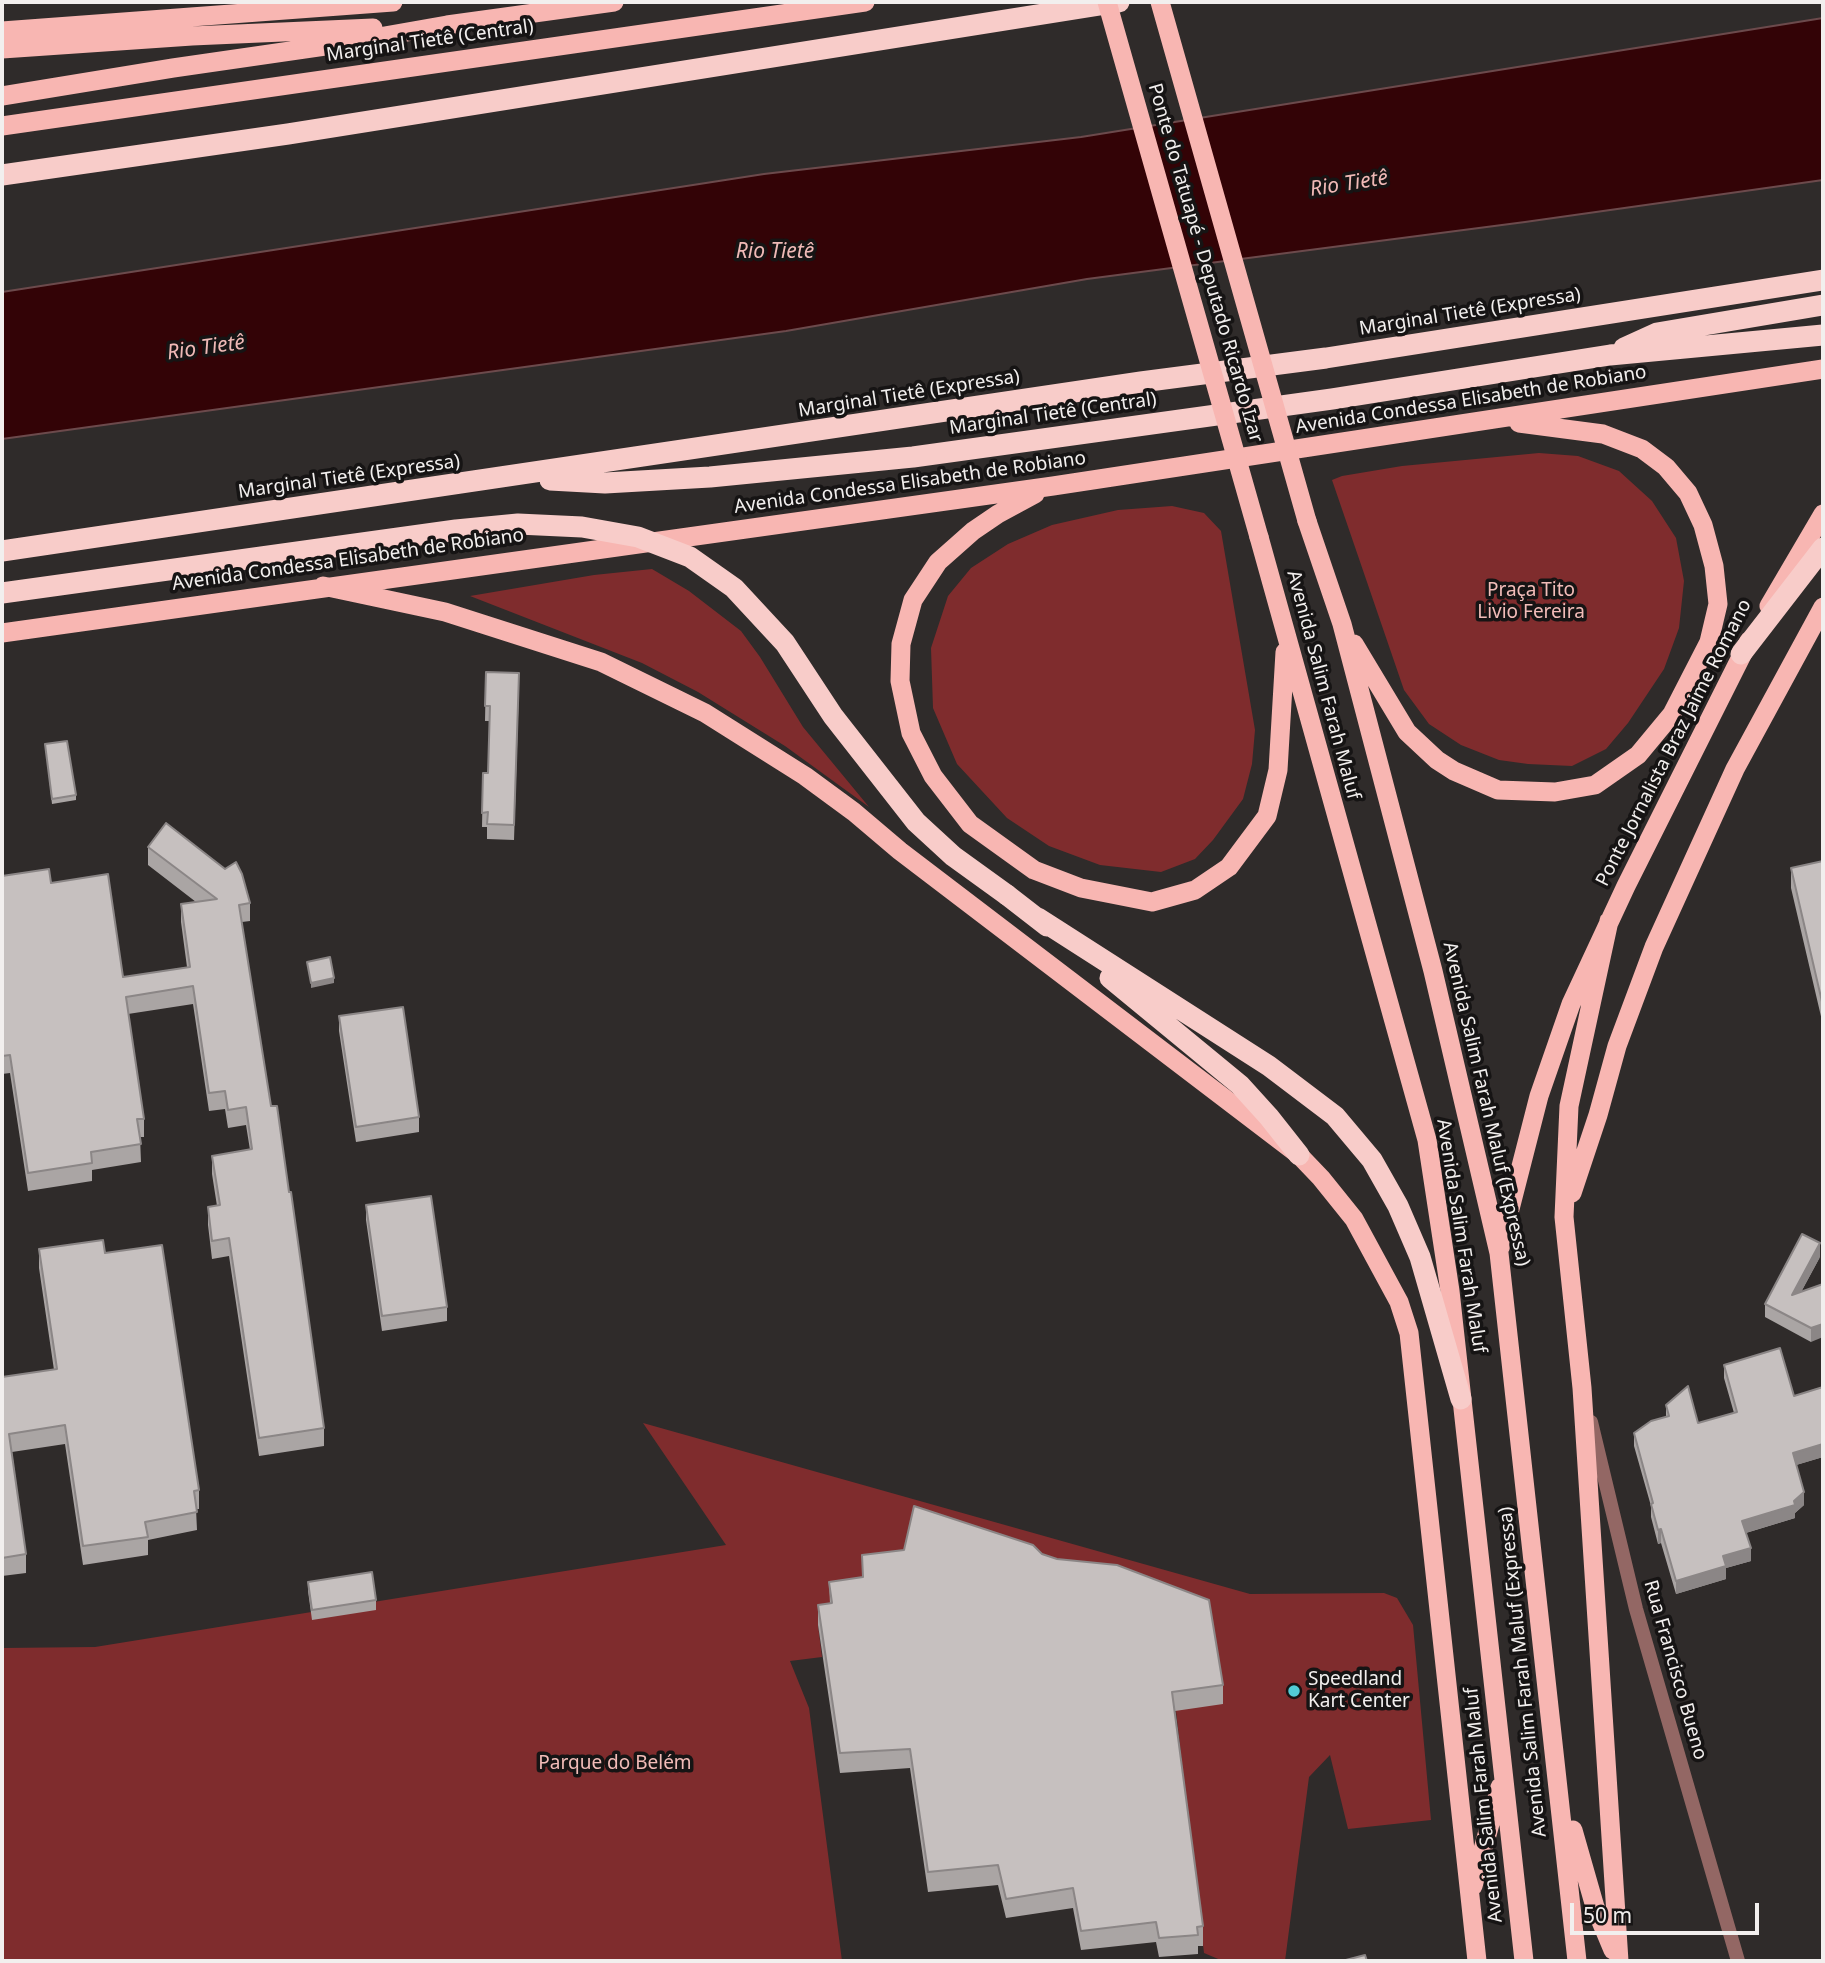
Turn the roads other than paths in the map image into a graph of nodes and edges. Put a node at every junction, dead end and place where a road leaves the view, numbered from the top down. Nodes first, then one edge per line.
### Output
1 (393, 2) edge
2 (614, 2) edge
3 (865, 2) edge
4 (1107, 2) edge
5 (1119, 2) edge
6 (1160, 2) edge
7 (447, 25) junction
8 (2, 31) edge
9 (2, 49) edge
10 (2, 96) edge
11 (2, 126) edge
12 (2, 175) edge
13 (1823, 280) edge
14 (1823, 305) edge
15 (1823, 335) edge
16 (1610, 355) junction
17 (1823, 369) edge
18 (1497, 420) junction
19 (498, 478) junction
20 (1053, 486) junction
21 (1823, 514) edge
22 (1307, 521) joint
23 (1259, 537) joint
24 (1823, 548) edge
25 (2, 551) edge
26 (323, 586) junction
27 (2, 593) edge
28 (1823, 607) edge
29 (1342, 624) junction
30 (2, 633) edge
31 (1285, 638) junction
32 (1741, 654) junction
33 (1038, 918) junction
34 (1609, 921) junction
35 (1299, 1155) junction
36 (1564, 1217) junction
37 (1499, 1253) junction
38 (1582, 1388) junction
39 (1461, 1399) junction
40 (1503, 1775) junction
41 (1560, 1788) junction
42 (1470, 1896) junction
43 (1477, 1961) edge
44 (1524, 1961) edge
45 (1577, 1961) edge
46 (1618, 1961) edge
47 (1738, 1961) edge

1 - 8 highway
2 - 7 highway, Marginal Tietê (Central)
3 - 11 highway, Marginal Tietê (Central)
4 - 23 highway, Ponte do Tatuapé - Deputado Ricardo Izar, bridge
5 - 12 highway
6 - 22 highway, Ponte do Tatuapé - Deputado Ricardo Izar, bridge
7 - 9 highway
7 - 10 highway, Marginal Tietê (Central)
13 - 19 highway, Marginal Tietê (Expressa)
14 - 16 highway
15 - 16 highway
16 - 19 highway, Marginal Tietê (Central)
17 - 18 highway, Avenida Condessa Elisabeth de Robiano
18 - 20 highway, Avenida Condessa Elisabeth de Robiano
18 - 29 highway
19 - 25 highway, Marginal Tietê (Expressa)
20 - 26 highway, Avenida Condessa Elisabeth de Robiano
20 - 31 highway
21 - 32 highway, Ponte Jornalista Braz Jaime Romano
22 - 29 highway, Avenida Salim Farah Maluf (Expressa)
23 - 31 highway, Avenida Salim Farah Maluf
24 - 32 highway
26 - 30 highway, Avenida Condessa Elisabeth de Robiano
26 - 35 highway, Avenida Salim Farah Maluf
27 - 33 highway, bridge
28 - 36 highway
29 - 37 highway, Avenida Salim Farah Maluf (Expressa)
31 - 39 highway, Avenida Salim Farah Maluf
32 - 34 highway, Ponte Jornalista Braz Jaime Romano
33 - 35 highway
33 - 39 highway
34 - 36 highway
34 - 37 highway
35 - 42 highway, Avenida Salim Farah Maluf
36 - 38 highway
37 - 41 highway, Avenida Salim Farah Maluf (Expressa)
38 - 46 highway
38 - 47 street, Rua Francisco Bueno
39 - 40 highway, Avenida Salim Farah Maluf
40 - 42 highway
40 - 44 highway, Avenida Salim Farah Maluf
41 - 45 highway, Avenida Salim Farah Maluf (Expressa)
41 - 46 highway
42 - 43 highway, Avenida Salim Farah Maluf

